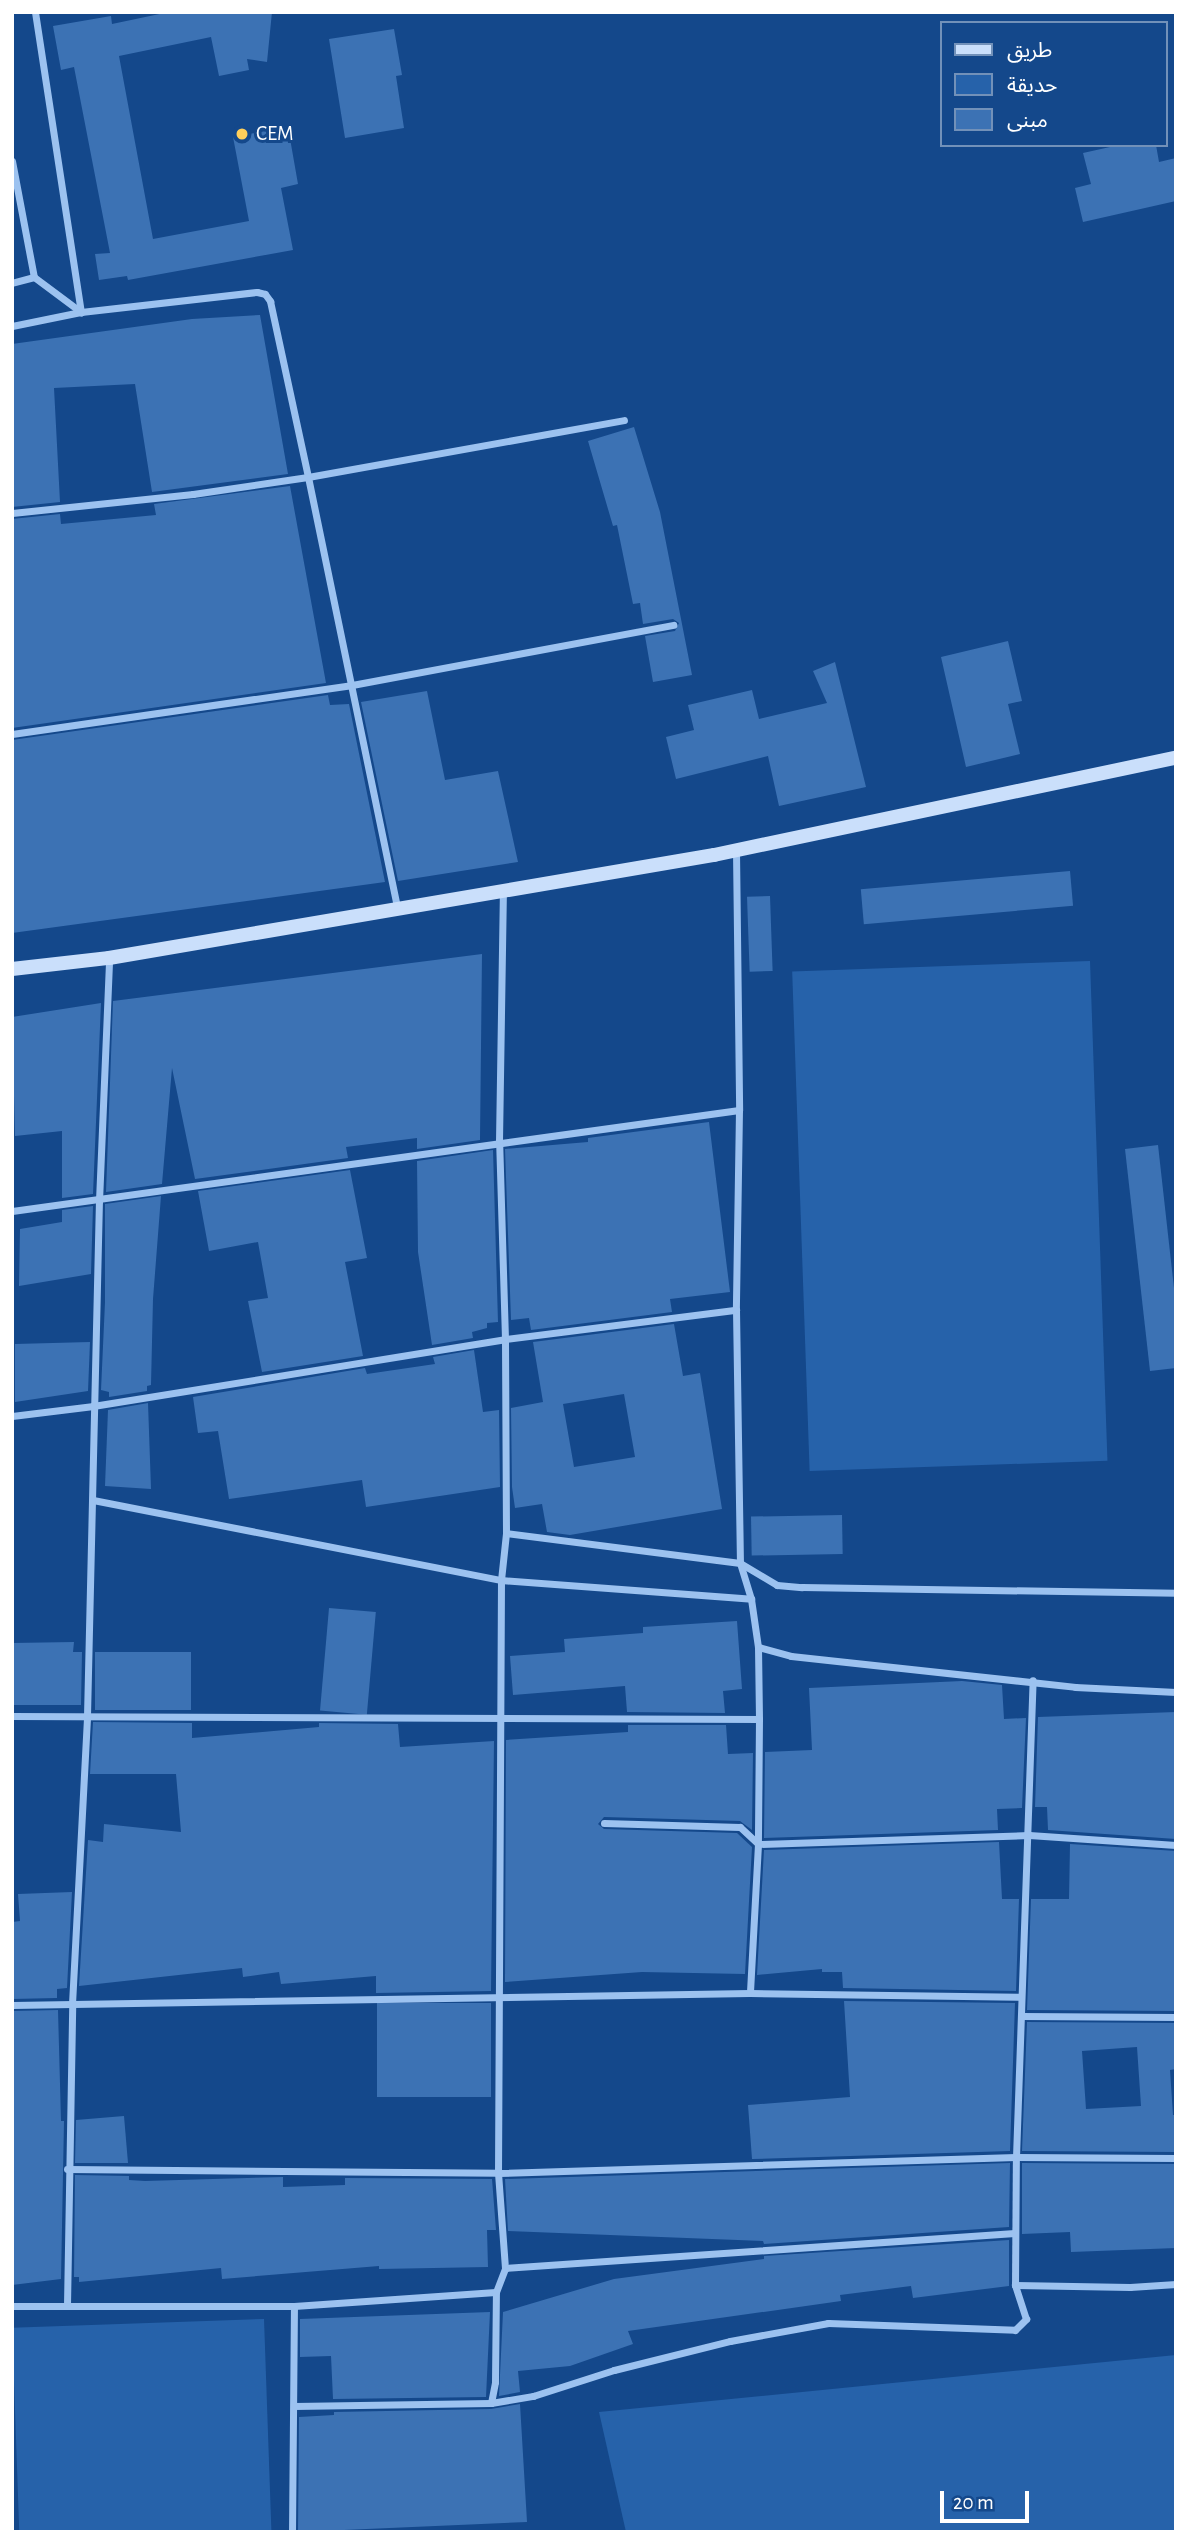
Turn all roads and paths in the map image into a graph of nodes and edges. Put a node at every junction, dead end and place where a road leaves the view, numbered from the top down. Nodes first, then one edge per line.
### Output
1 (35, 12) edge
2 (12, 161) edge
3 (34, 277) junction
4 (12, 284) edge
5 (81, 312) junction
6 (12, 326) edge
7 (624, 420) dead end
8 (308, 477) junction
9 (12, 513) edge
10 (673, 625) dead end
11 (352, 685) junction
12 (12, 734) edge
13 (1176, 758) edge
14 (736, 850) junction
15 (503, 890) junction
16 (397, 908) junction
17 (109, 958) junction
18 (12, 968) edge
19 (739, 1110) junction
20 (499, 1142) junction
21 (99, 1200) junction
22 (12, 1211) edge
23 (736, 1310) junction
24 (505, 1339) junction
25 (93, 1406) junction
26 (12, 1416) edge
27 (93, 1500) junction
28 (506, 1533) junction
29 (740, 1563) junction
30 (501, 1580) junction
31 (1176, 1593) edge
32 (751, 1599) junction
33 (758, 1647) junction
34 (1033, 1680) junction
35 (1176, 1692) edge
36 (12, 1716) edge
37 (87, 1716) junction
38 (502, 1716) junction
39 (759, 1719) junction
40 (604, 1823) dead end
41 (1028, 1835) junction
42 (758, 1843) junction
43 (1176, 1845) edge
44 (750, 1993) junction
45 (500, 1997) junction
46 (1021, 1997) junction
47 (72, 2004) junction
48 (12, 2005) edge
49 (1021, 2016) junction
50 (1176, 2017) edge
51 (1016, 2157) junction
52 (1176, 2158) edge
53 (67, 2169) junction
54 (498, 2173) junction
55 (1015, 2233) junction
56 (505, 2268) junction
57 (1016, 2284) junction
58 (1176, 2284) edge
59 (496, 2292) junction
60 (67, 2305) junction
61 (294, 2305) junction
62 (12, 2306) edge
63 (491, 2403) junction
64 (294, 2406) junction
65 (292, 2532) edge

1 - 5 street
2 - 3 street
3 - 4 street
3 - 5 street
5 - 6 street
5 - 8 street
7 - 8 street
8 - 9 street
8 - 11 street
10 - 11 street
11 - 12 street
11 - 16 street
13 - 14 main road
14 - 15 main road
14 - 19 street
15 - 16 main road
15 - 20 street
16 - 17 main road
17 - 18 main road
17 - 21 street
19 - 20 street
19 - 23 street
20 - 21 street
20 - 24 street
21 - 22 street
21 - 25 street
23 - 24 street
23 - 29 street
24 - 25 street
24 - 28 street
25 - 26 street
25 - 27 street
27 - 30 street
27 - 37 street
28 - 29 street
28 - 30 street
29 - 31 street
29 - 32 street
30 - 32 street
30 - 38 street
32 - 33 street
33 - 34 street
33 - 39 street
34 - 35 street
34 - 41 street
36 - 37 street
37 - 38 street
37 - 47 street
38 - 39 street
38 - 45 street
39 - 42 street
40 - 42 street
41 - 42 street
41 - 43 street
41 - 46 street
42 - 44 street
44 - 45 street
44 - 46 street
45 - 47 street
45 - 54 street
46 - 49 street
47 - 48 street
47 - 53 street
49 - 50 street
49 - 51 street
51 - 52 street
51 - 54 street
51 - 55 street
53 - 54 street
53 - 60 street
54 - 56 street
55 - 56 street
55 - 57 street
56 - 59 street
57 - 58 street
57 - 63 street
59 - 61 street
59 - 63 street
60 - 61 street
60 - 62 street
61 - 64 street
63 - 64 street
64 - 65 street

